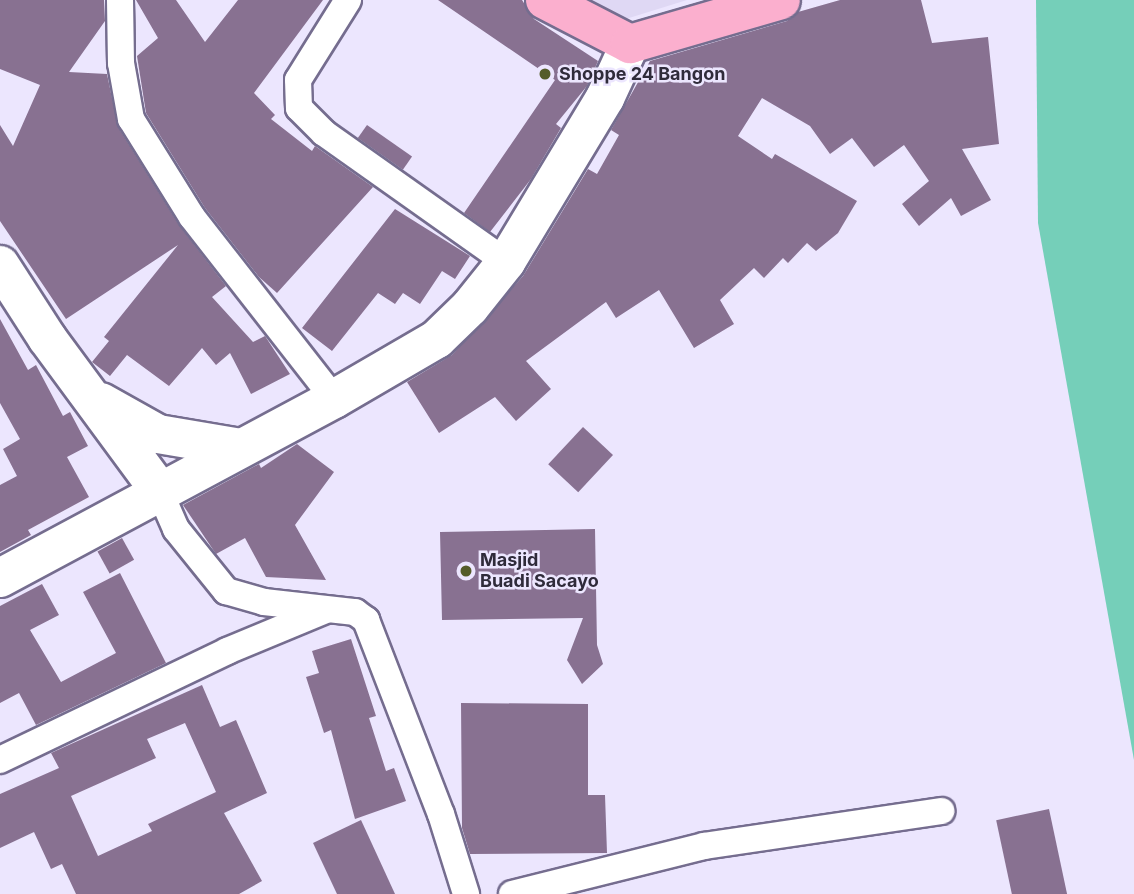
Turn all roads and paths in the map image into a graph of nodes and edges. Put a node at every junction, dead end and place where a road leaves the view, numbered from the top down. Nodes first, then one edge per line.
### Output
1 (120, 0) edge
2 (348, 0) edge
3 (545, 0) edge
4 (781, 0) edge
5 (630, 44) junction
6 (506, 262) junction
7 (0, 265) edge
8 (87, 394) junction
9 (334, 399) junction
10 (241, 448) junction
11 (159, 491) junction
12 (0, 578) edge
13 (330, 609) junction
14 (0, 760) edge
15 (941, 811) dead end
16 (466, 894) edge
17 (512, 894) edge

1 - 9 street
2 - 6 street
3 - 5 main road
4 - 5 main road
5 - 6 main road
6 - 9 main road
7 - 8 main road
8 - 10 main road
8 - 11 main road
9 - 10 main road
10 - 11 main road
11 - 12 main road
11 - 13 street
13 - 14 street
13 - 16 street
15 - 17 street

